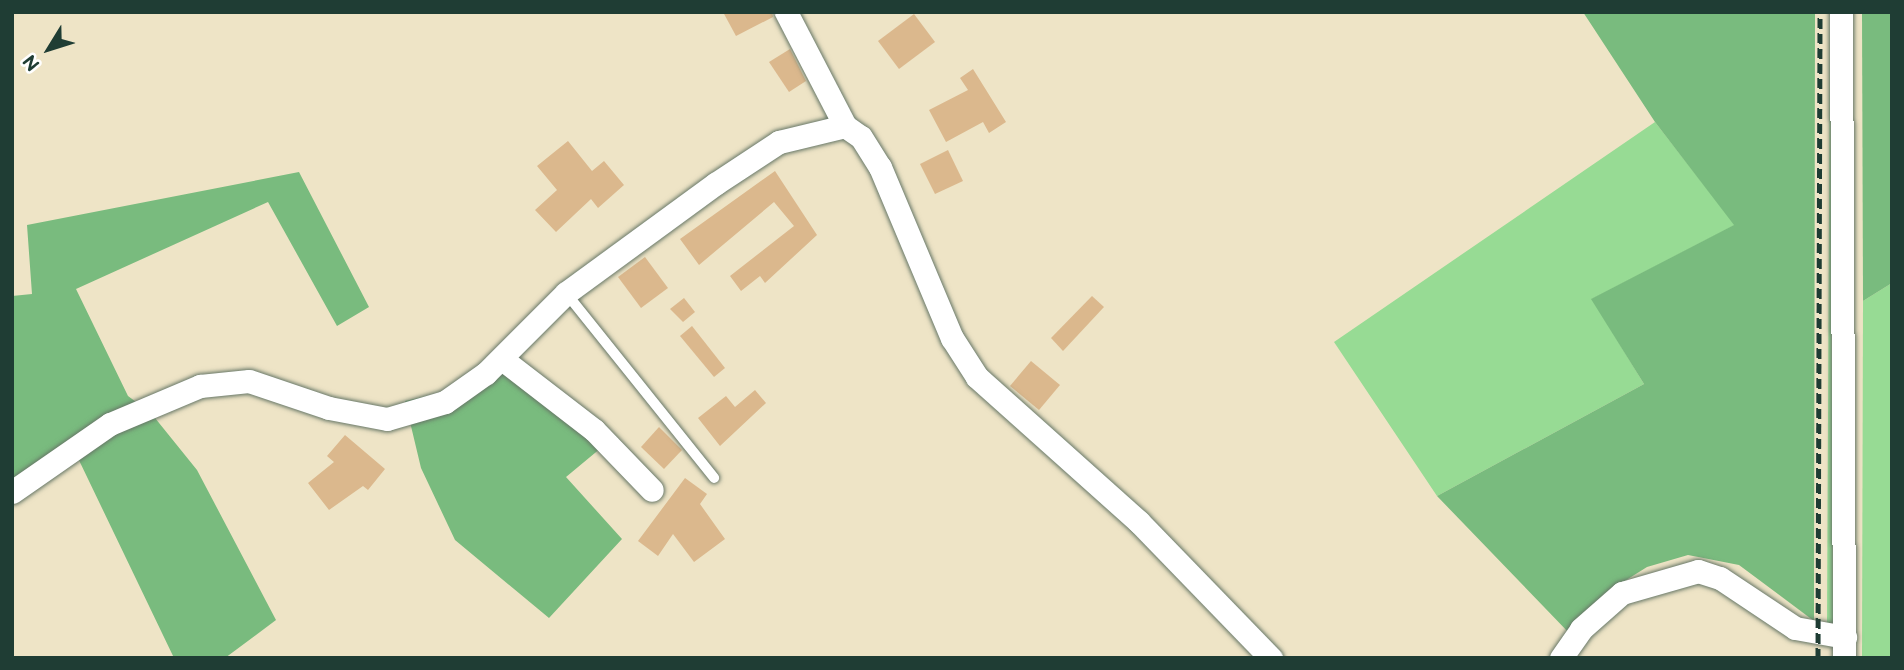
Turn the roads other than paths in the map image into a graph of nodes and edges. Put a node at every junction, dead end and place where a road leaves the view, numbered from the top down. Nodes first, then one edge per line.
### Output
1 (786, 12) edge
2 (1841, 12) edge
3 (845, 126) junction
4 (566, 293) junction
5 (502, 359) junction
6 (714, 478) dead end
7 (652, 490) dead end
8 (12, 492) edge
9 (1844, 647) edge
10 (1271, 658) edge
11 (1561, 658) edge

1 - 3 street
2 - 9 street
3 - 4 street
3 - 10 street
4 - 5 street
4 - 6 lane
5 - 7 street
5 - 8 street
9 - 11 street

